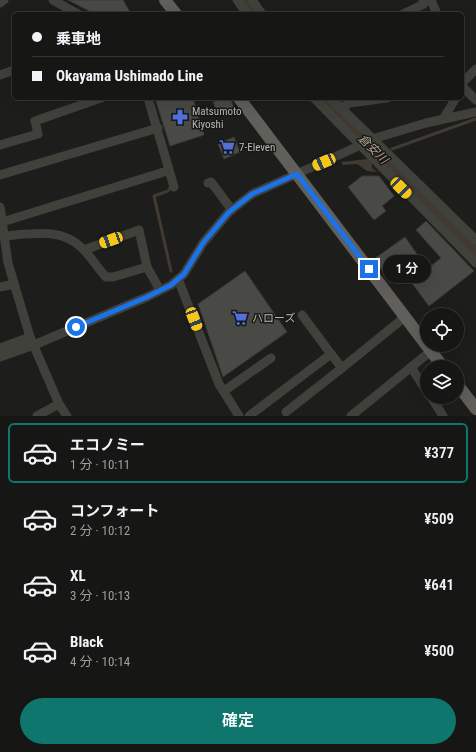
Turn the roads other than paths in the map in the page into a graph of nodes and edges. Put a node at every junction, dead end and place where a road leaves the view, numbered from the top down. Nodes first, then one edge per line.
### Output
1 (4, 0) edge
2 (53, 0) edge
3 (166, 0) edge
4 (237, 0) edge
5 (252, 0) edge
6 (423, 0) edge
7 (432, 0) edge
8 (0, 3) edge
9 (74, 12) edge
10 (175, 12) edge
11 (246, 12) edge
12 (261, 12) edge
13 (407, 12) edge
14 (436, 12) edge
15 (476, 69) edge
16 (12, 71) edge
17 (0, 75) edge
18 (464, 84) edge
19 (464, 89) edge
20 (95, 100) edge
21 (149, 100) edge
22 (241, 100) edge
23 (316, 100) edge
24 (333, 100) edge
25 (372, 100) edge
26 (455, 100) edge
27 (476, 100) edge
28 (341, 108) junction
29 (476, 112) edge
30 (443, 120) junction
31 (156, 129) junction
32 (365, 142) junction
33 (0, 145) edge
34 (164, 172) dead end
35 (297, 174) junction
36 (0, 175) edge
37 (208, 183) dead end
38 (174, 187) dead end
39 (0, 207) edge
40 (232, 210) junction
41 (2, 222) junction
42 (4, 236) junction
43 (476, 240) edge
44 (84, 250) junction
45 (4, 258) edge
46 (476, 263) edge
47 (147, 267) junction
48 (178, 279) junction
49 (14, 284) junction
50 (0, 287) edge
51 (160, 290) junction
52 (302, 315) dead end
53 (405, 317) junction
54 (420, 336) edge
55 (32, 341) junction
56 (0, 348) edge
57 (429, 352) edge
58 (433, 352) edge
59 (331, 354) junction
60 (0, 357) edge
61 (271, 358) dead end
62 (439, 360) edge
63 (411, 367) junction
64 (342, 368) junction
65 (420, 381) edge
66 (224, 391) junction
67 (464, 393) edge
68 (59, 404) junction
69 (435, 404) edge
70 (476, 409) edge
71 (286, 412) dead end
72 (37, 416) edge
73 (66, 416) edge
74 (239, 416) edge
75 (249, 416) edge
76 (351, 416) edge
77 (443, 416) edge

1 - 8 street
2 - 9 street
3 - 10 main road
4 - 11 street
5 - 12 street
6 - 13 street
7 - 14 street
15 - 18 street
16 - 17 street
19 - 27 street
20 - 33 street
21 - 31 street
22 - 35 main road
23 - 32 street
24 - 28 street
25 - 28 street
26 - 30 street
28 - 32 street
29 - 30 street
30 - 32 street
31 - 36 street
31 - 38 street
32 - 35 street
32 - 43 street
32 - 46 street
34 - 41 street
35 - 40 street
35 - 53 main road
37 - 40 street
39 - 41 street
40 - 48 street
41 - 42 street
42 - 44 street
42 - 45 street
44 - 47 street
44 - 47 street
45 - 49 street
47 - 51 street
48 - 51 street
48 - 66 street
49 - 50 street
49 - 55 street
51 - 55 street
52 - 59 street
53 - 54 main road
53 - 64 street
55 - 56 street
55 - 60 street
55 - 68 street
57 - 63 street
58 - 62 main road
59 - 64 street
59 - 75 street
61 - 66 street
63 - 65 street
63 - 76 street
64 - 71 street
66 - 74 street
67 - 70 main road
68 - 72 street
68 - 73 street
69 - 77 street

